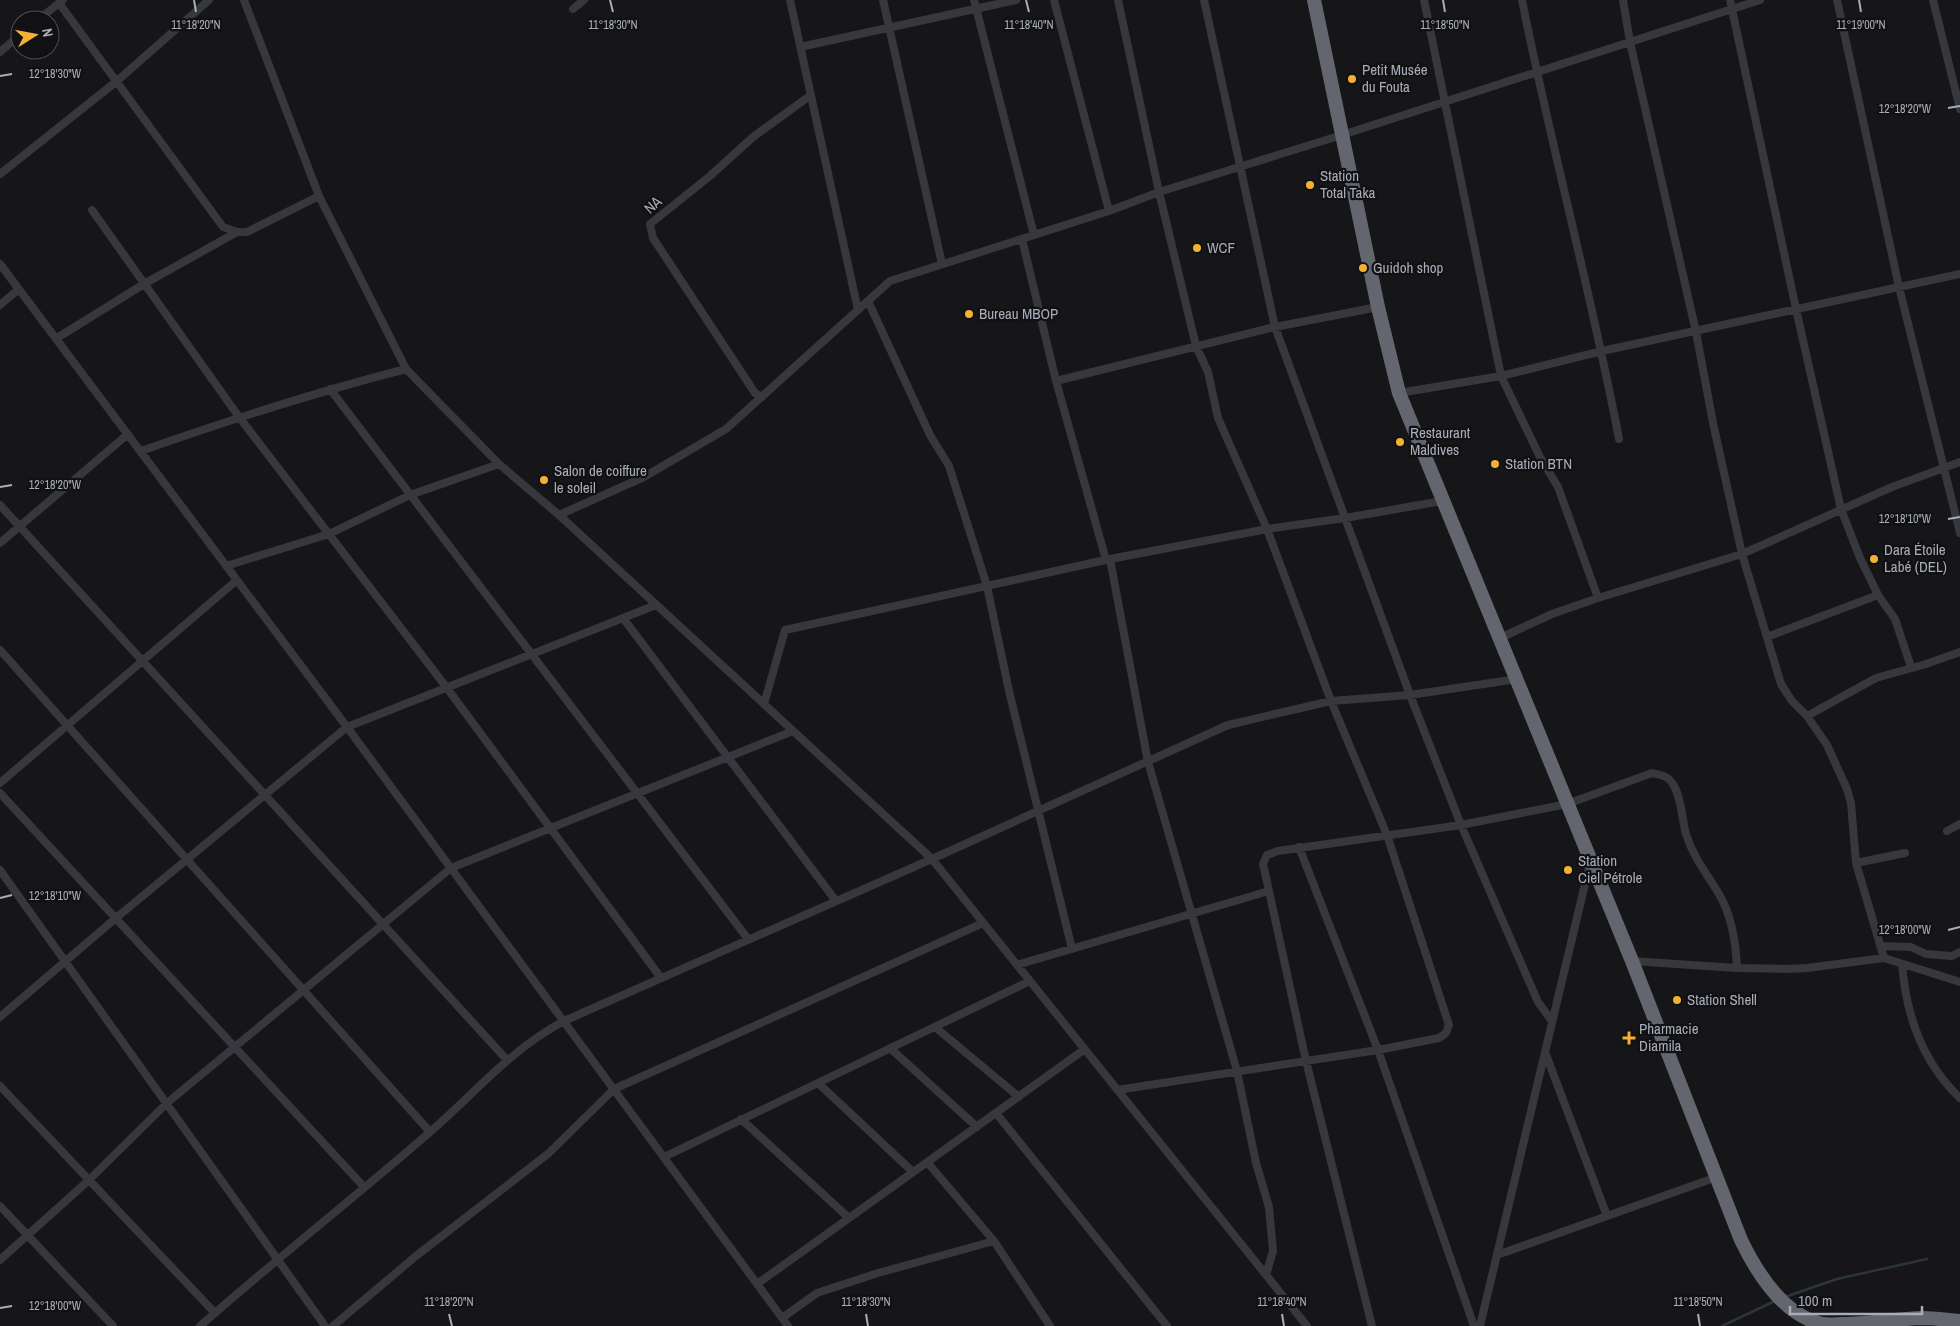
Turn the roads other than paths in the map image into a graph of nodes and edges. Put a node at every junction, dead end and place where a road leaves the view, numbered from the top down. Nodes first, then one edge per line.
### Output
1 (209, 0) edge
2 (244, 0) edge
3 (584, 0) edge
4 (790, 0) edge
5 (883, 0) edge
6 (974, 0) edge
7 (1016, 0) edge
8 (1054, 0) edge
9 (1118, 0) edge
10 (1204, 0) edge
11 (1314, 0) edge
12 (1424, 0) edge
13 (1522, 0) edge
14 (1623, 0) edge
15 (1730, 0) edge
16 (1760, 0) edge
17 (1837, 0) edge
18 (1933, 0) edge
19 (61, 1) edge
20 (573, 9) dead end
21 (977, 9) junction
22 (1732, 9) junction
23 (50, 10) edge
24 (890, 28) junction
25 (1630, 42) junction
26 (10, 44) edge
27 (800, 47) junction
28 (0, 52) edge
29 (1536, 72) junction
30 (117, 81) junction
31 (811, 95) junction
32 (1445, 102) junction
33 (1960, 109) edge
34 (1342, 135) junction
35 (1240, 167) junction
36 (0, 174) edge
37 (1159, 192) junction
38 (318, 196) junction
39 (92, 210) dead end
40 (1109, 210) junction
41 (237, 232) junction
42 (1034, 235) junction
43 (1022, 239) junction
44 (0, 264) edge
45 (942, 264) junction
46 (1960, 274) edge
47 (144, 284) junction
48 (1899, 287) junction
49 (19, 289) junction
50 (868, 301) junction
51 (0, 305) edge
52 (1378, 307) junction
53 (858, 310) junction
54 (1796, 310) junction
55 (1275, 327) junction
56 (1696, 332) junction
57 (56, 338) junction
58 (1196, 346) junction
59 (1602, 352) junction
60 (406, 370) junction
61 (1501, 376) junction
62 (1056, 381) junction
63 (330, 389) junction
64 (1399, 393) junction
65 (762, 397) junction
66 (239, 417) junction
67 (128, 434) junction
68 (1619, 439) dead end
69 (141, 451) junction
70 (1960, 462) edge
71 (499, 464) junction
72 (1944, 469) junction
73 (410, 495) junction
74 (1442, 501) junction
75 (0, 505) edge
76 (1841, 509) junction
77 (559, 515) junction
78 (1345, 518) junction
79 (20, 526) junction
80 (1267, 528) junction
81 (1960, 533) edge
82 (329, 534) junction
83 (0, 543) edge
84 (1742, 554) junction
85 (1108, 560) junction
86 (226, 566) junction
87 (237, 580) junction
88 (987, 586) junction
89 (1878, 595) junction
90 (1598, 598) junction
91 (656, 605) junction
92 (623, 618) junction
93 (1767, 636) junction
94 (1500, 638) junction
95 (0, 650) edge
96 (1960, 652) edge
97 (531, 654) junction
98 (142, 661) junction
99 (1911, 667) junction
100 (1516, 678) junction
101 (447, 688) junction
102 (1410, 695) junction
103 (1331, 701) junction
104 (764, 704) junction
105 (1807, 716) junction
106 (68, 726) junction
107 (347, 727) junction
108 (793, 730) junction
109 (728, 757) junction
110 (1148, 762) junction
111 (0, 783) edge
112 (0, 793) edge
113 (638, 794) junction
114 (265, 795) junction
115 (1567, 804) junction
116 (1040, 810) junction
117 (1960, 824) edge
118 (1461, 825) junction
119 (551, 830) junction
120 (1947, 831) dead end
121 (1387, 835) junction
122 (1299, 847) junction
123 (1906, 852) dead end
124 (932, 859) junction
125 (187, 860) junction
126 (1590, 861) junction
127 (1856, 863) junction
128 (451, 868) junction
129 (0, 870) edge
130 (1269, 891) junction
131 (836, 901) junction
132 (1193, 914) junction
133 (116, 918) junction
134 (983, 923) junction
135 (384, 926) junction
136 (748, 939) junction
137 (1880, 946) junction
138 (1072, 949) junction
139 (1960, 952) edge
140 (1884, 958) junction
141 (65, 961) junction
142 (1632, 961) junction
143 (1902, 964) junction
144 (1017, 965) junction
145 (1737, 968) junction
146 (660, 978) junction
147 (1030, 981) junction
148 (1960, 982) edge
149 (304, 991) junction
150 (0, 1017) edge
151 (564, 1021) junction
152 (1552, 1021) junction
153 (935, 1026) junction
154 (235, 1048) junction
155 (890, 1048) junction
156 (1085, 1050) junction
157 (1378, 1050) junction
158 (1545, 1052) junction
159 (507, 1060) junction
160 (1306, 1061) junction
161 (1237, 1072) junction
162 (818, 1083) junction
163 (0, 1086) edge
164 (614, 1089) junction
165 (1117, 1090) junction
166 (1019, 1097) junction
167 (1960, 1098) edge
168 (166, 1103) junction
169 (996, 1113) junction
170 (741, 1120) junction
171 (977, 1127) junction
172 (430, 1132) junction
173 (664, 1157) junction
174 (927, 1162) junction
175 (913, 1172) junction
176 (1716, 1177) junction
177 (88, 1180) junction
178 (364, 1187) junction
179 (0, 1206) edge
180 (1607, 1216) junction
181 (849, 1218) junction
182 (28, 1236) junction
183 (994, 1241) junction
184 (1497, 1255) junction
185 (277, 1259) junction
186 (0, 1260) edge
187 (1266, 1276) junction
188 (758, 1284) junction
189 (215, 1313) junction
190 (782, 1318) junction
191 (1960, 1321) edge
192 (1819, 1323) edge
193 (113, 1326) edge
194 (200, 1326) edge
195 (325, 1326) edge
196 (333, 1326) edge
197 (788, 1326) edge
198 (1050, 1326) edge
199 (1167, 1326) edge
200 (1307, 1326) edge
201 (1372, 1326) edge
202 (1474, 1326) edge
203 (1480, 1326) edge

1 - 30 street
2 - 38 street
3 - 20 street
4 - 27 street
5 - 24 street
6 - 21 street
7 - 21 street
8 - 40 street
9 - 37 street
10 - 35 street
11 - 34 highway
12 - 32 street
13 - 29 street
14 - 25 street
15 - 22 street
16 - 22 street
17 - 48 street
18 - 33 street
19 - 23 street
19 - 30 street
21 - 24 street
21 - 42 street
22 - 25 street
22 - 54 street
24 - 27 street
24 - 45 street
25 - 29 street
25 - 56 street
26 - 28 street
27 - 31 street
29 - 32 street
29 - 59 street
30 - 36 street
30 - 41 street
31 - 53 street
31 - 65 street, NA
32 - 34 street
32 - 61 street
34 - 35 street
34 - 52 highway
35 - 37 street
35 - 55 street
37 - 40 street
37 - 58 street
38 - 41 street
38 - 60 street
39 - 47 street
40 - 42 street
41 - 47 street
42 - 43 street
43 - 45 street
43 - 62 street
44 - 49 street
45 - 50 street
46 - 48 street
47 - 57 street
47 - 66 street
48 - 54 street
48 - 72 street
49 - 51 street
49 - 57 street
50 - 53 street
50 - 88 street
52 - 55 street
52 - 64 highway
53 - 65 street
54 - 56 street
54 - 76 street
55 - 58 street
55 - 78 street
56 - 59 street
56 - 84 street
57 - 67 street
58 - 62 street
58 - 80 street
59 - 61 street
59 - 68 street
60 - 63 street
60 - 71 street
61 - 64 street
61 - 90 street
62 - 85 street
63 - 66 street
63 - 73 street
64 - 74 highway
65 - 77 street
66 - 69 street
66 - 82 street
67 - 69 street
67 - 79 street
69 - 86 street
70 - 72 street
71 - 73 street
71 - 77 street
72 - 76 street
72 - 81 street
73 - 82 street
73 - 97 street
74 - 78 street
74 - 94 highway
75 - 79 street
76 - 84 street
76 - 89 street
77 - 91 street
78 - 80 street
78 - 102 street
79 - 83 street
79 - 98 street
80 - 85 street
80 - 103 street
82 - 86 street
82 - 101 street
84 - 90 street
84 - 93 street
85 - 88 street
85 - 110 street
86 - 87 street
87 - 98 street
87 - 107 street
88 - 104 street
88 - 116 street
89 - 93 street
89 - 99 street
90 - 94 street
91 - 92 street
91 - 104 street
92 - 97 street
92 - 109 street
93 - 105 street
94 - 100 highway
95 - 106 street
96 - 99 street
97 - 101 street
97 - 113 street
98 - 106 street
98 - 114 street
99 - 105 street
100 - 102 street
100 - 115 highway
101 - 107 street
101 - 119 street
102 - 103 street
102 - 118 street
103 - 110 street
103 - 121 street
104 - 108 street
105 - 127 street
106 - 111 street
106 - 125 street
107 - 114 street
107 - 128 street
108 - 109 street
108 - 124 street
109 - 113 street
109 - 131 street
110 - 116 street
110 - 132 street
112 - 133 street
113 - 119 street
113 - 136 street
114 - 125 street
114 - 135 street
115 - 118 street
115 - 126 highway
115 - 145 street
116 - 124 street
116 - 138 street
117 - 120 street
118 - 121 street
118 - 152 street
119 - 128 street
119 - 146 street
121 - 122 street
121 - 157 street
122 - 130 street
122 - 157 street
123 - 127 street
124 - 131 street
124 - 134 street
125 - 133 street
125 - 149 street
126 - 142 highway
126 - 152 street
127 - 137 street
128 - 135 street
128 - 151 street
129 - 141 street
130 - 132 street
130 - 160 street
131 - 136 street
132 - 138 street
132 - 161 street
133 - 141 street
133 - 154 street
134 - 144 street
134 - 164 street
135 - 149 street
135 - 159 street
136 - 146 street
137 - 139 street
137 - 140 street
138 - 144 street
140 - 143 street
140 - 145 street
141 - 150 street
141 - 168 street
142 - 145 street
142 - 176 highway
143 - 148 street
143 - 167 street
144 - 147 street
146 - 151 street
147 - 153 street
147 - 156 street
149 - 154 street
149 - 172 street
151 - 159 street
151 - 164 street
152 - 158 street
153 - 155 street
153 - 166 street
154 - 168 street
154 - 178 street
155 - 162 street
155 - 171 street
156 - 165 street
156 - 166 street
157 - 160 street
157 - 202 street
158 - 180 street
158 - 184 street
159 - 172 street
160 - 161 street
160 - 201 street
161 - 165 street
161 - 187 street
162 - 170 street
162 - 175 street
163 - 177 street
164 - 173 street
164 - 196 street
165 - 187 street
166 - 169 street
168 - 177 street
168 - 185 street
169 - 171 street
169 - 199 street
170 - 173 street
170 - 181 street
171 - 174 street
172 - 178 street
173 - 188 street
174 - 175 street
174 - 183 street
175 - 181 street
176 - 180 street
176 - 192 highway
177 - 182 street
177 - 189 street
178 - 185 street
179 - 182 street
180 - 184 street
181 - 188 street
182 - 186 street
182 - 193 street
183 - 190 street
183 - 198 street
184 - 203 street
185 - 189 street
185 - 195 street
187 - 200 street
188 - 190 street
189 - 194 street
190 - 197 street
191 - 192 highway

